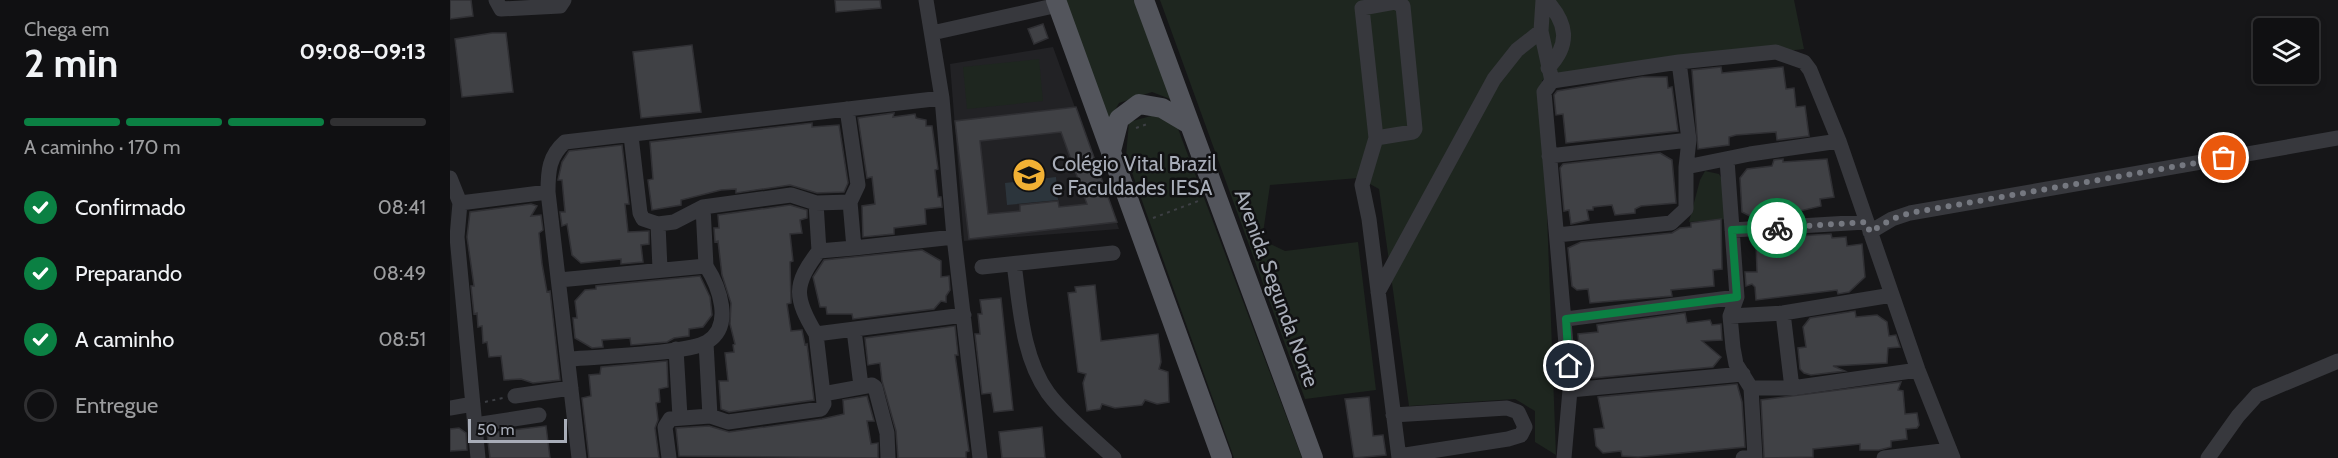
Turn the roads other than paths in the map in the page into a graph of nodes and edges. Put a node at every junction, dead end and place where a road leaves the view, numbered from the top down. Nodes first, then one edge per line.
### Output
1 (496, 0) edge
2 (564, 0) edge
3 (926, 0) edge
4 (1144, 0) edge
5 (1545, 0) edge
6 (1057, 3) edge
7 (1541, 31) junction
8 (932, 33) junction
9 (1679, 62) junction
10 (1550, 74) junction
11 (942, 98) junction
12 (848, 109) junction
13 (1189, 124) junction
14 (632, 136) junction
15 (1377, 138) junction
16 (2338, 138) edge
17 (1689, 140) junction
18 (1839, 141) junction
19 (1111, 153) junction
20 (1549, 156) junction
21 (1727, 160) junction
22 (1686, 167) junction
23 (450, 178) edge
24 (548, 192) junction
25 (850, 202) junction
26 (460, 203) junction
27 (816, 203) junction
28 (703, 207) junction
29 (657, 224) junction
30 (1868, 227) junction
31 (1732, 230) junction
32 (1557, 235) junction
33 (954, 237) junction
34 (854, 248) junction
35 (819, 251) junction
36 (1113, 253) dead end
37 (1014, 264) junction
38 (706, 266) junction
39 (982, 267) dead end
40 (660, 269) junction
41 (559, 280) junction
42 (1378, 292) junction
43 (1892, 295) junction
44 (1737, 297) junction
45 (1783, 313) junction
46 (964, 315) junction
47 (1730, 316) junction
48 (1566, 319) junction
49 (854, 330) junction
50 (816, 334) junction
51 (705, 343) junction
52 (676, 349) junction
53 (568, 359) junction
54 (2338, 361) edge
55 (1918, 370) junction
56 (1743, 374) junction
57 (861, 386) junction
58 (571, 388) junction
59 (1750, 388) junction
60 (1792, 388) junction
61 (1570, 390) junction
62 (823, 394) junction
63 (515, 396) road end
64 (472, 404) junction
65 (450, 408) edge
66 (538, 415) dead end
67 (1393, 415) junction
68 (710, 416) junction
69 (680, 417) junction
70 (475, 425) junction
71 (1952, 454) edge
72 (1399, 457) edge
73 (1749, 457) edge
74 (478, 458) edge
75 (579, 458) edge
76 (669, 458) edge
77 (888, 458) edge
78 (980, 458) edge
79 (1114, 458) edge
80 (1222, 458) edge
81 (1313, 458) edge
82 (1564, 458) edge
83 (1884, 458) edge
84 (2208, 458) edge

1 - 2 street
3 - 8 street
4 - 13 main road, Avenida Segunda Norte
5 - 7 street
5 - 10 street
6 - 8 street
6 - 19 main road
7 - 10 street
7 - 42 street
8 - 11 street
9 - 10 street
9 - 17 street
9 - 18 street
10 - 20 street
11 - 12 street
11 - 33 street
12 - 14 street
12 - 25 street
13 - 19 main road
13 - 81 main road, Avenida Segunda Norte
14 - 24 street
14 - 29 street
15 - 15 street
15 - 42 street
16 - 30 street
17 - 20 street
17 - 22 street
18 - 21 street
18 - 30 street
19 - 80 main road
20 - 32 street
21 - 22 street
21 - 31 street
22 - 32 street
23 - 26 street
24 - 26 street
24 - 41 street
25 - 27 street
25 - 34 street
26 - 64 street
27 - 28 street
27 - 35 street
28 - 29 street
28 - 38 street
29 - 40 street
30 - 31 street
30 - 43 street
31 - 44 street
32 - 48 street
33 - 34 street
33 - 46 street
34 - 35 street
35 - 50 street
36 - 37 street
37 - 39 street
37 - 79 street
38 - 40 street
38 - 51 street
40 - 41 street
41 - 53 street
42 - 67 street
43 - 45 street
43 - 55 street
44 - 47 street
44 - 48 street
45 - 47 street
45 - 60 street
46 - 49 street
46 - 78 street
47 - 56 street
48 - 61 street
49 - 50 street
49 - 57 street
50 - 62 street
51 - 52 street
51 - 68 street
52 - 53 street
52 - 69 street
53 - 58 street
54 - 84 street
55 - 60 street
55 - 71 street
56 - 59 street
56 - 61 street
57 - 62 street
57 - 77 street
58 - 63 street
58 - 75 street
59 - 60 street
59 - 73 street
61 - 82 street
62 - 68 street
64 - 65 street
64 - 70 street
66 - 70 street
67 - 72 street
67 - 72 street
68 - 69 street
69 - 76 street
70 - 74 street
71 - 83 street

